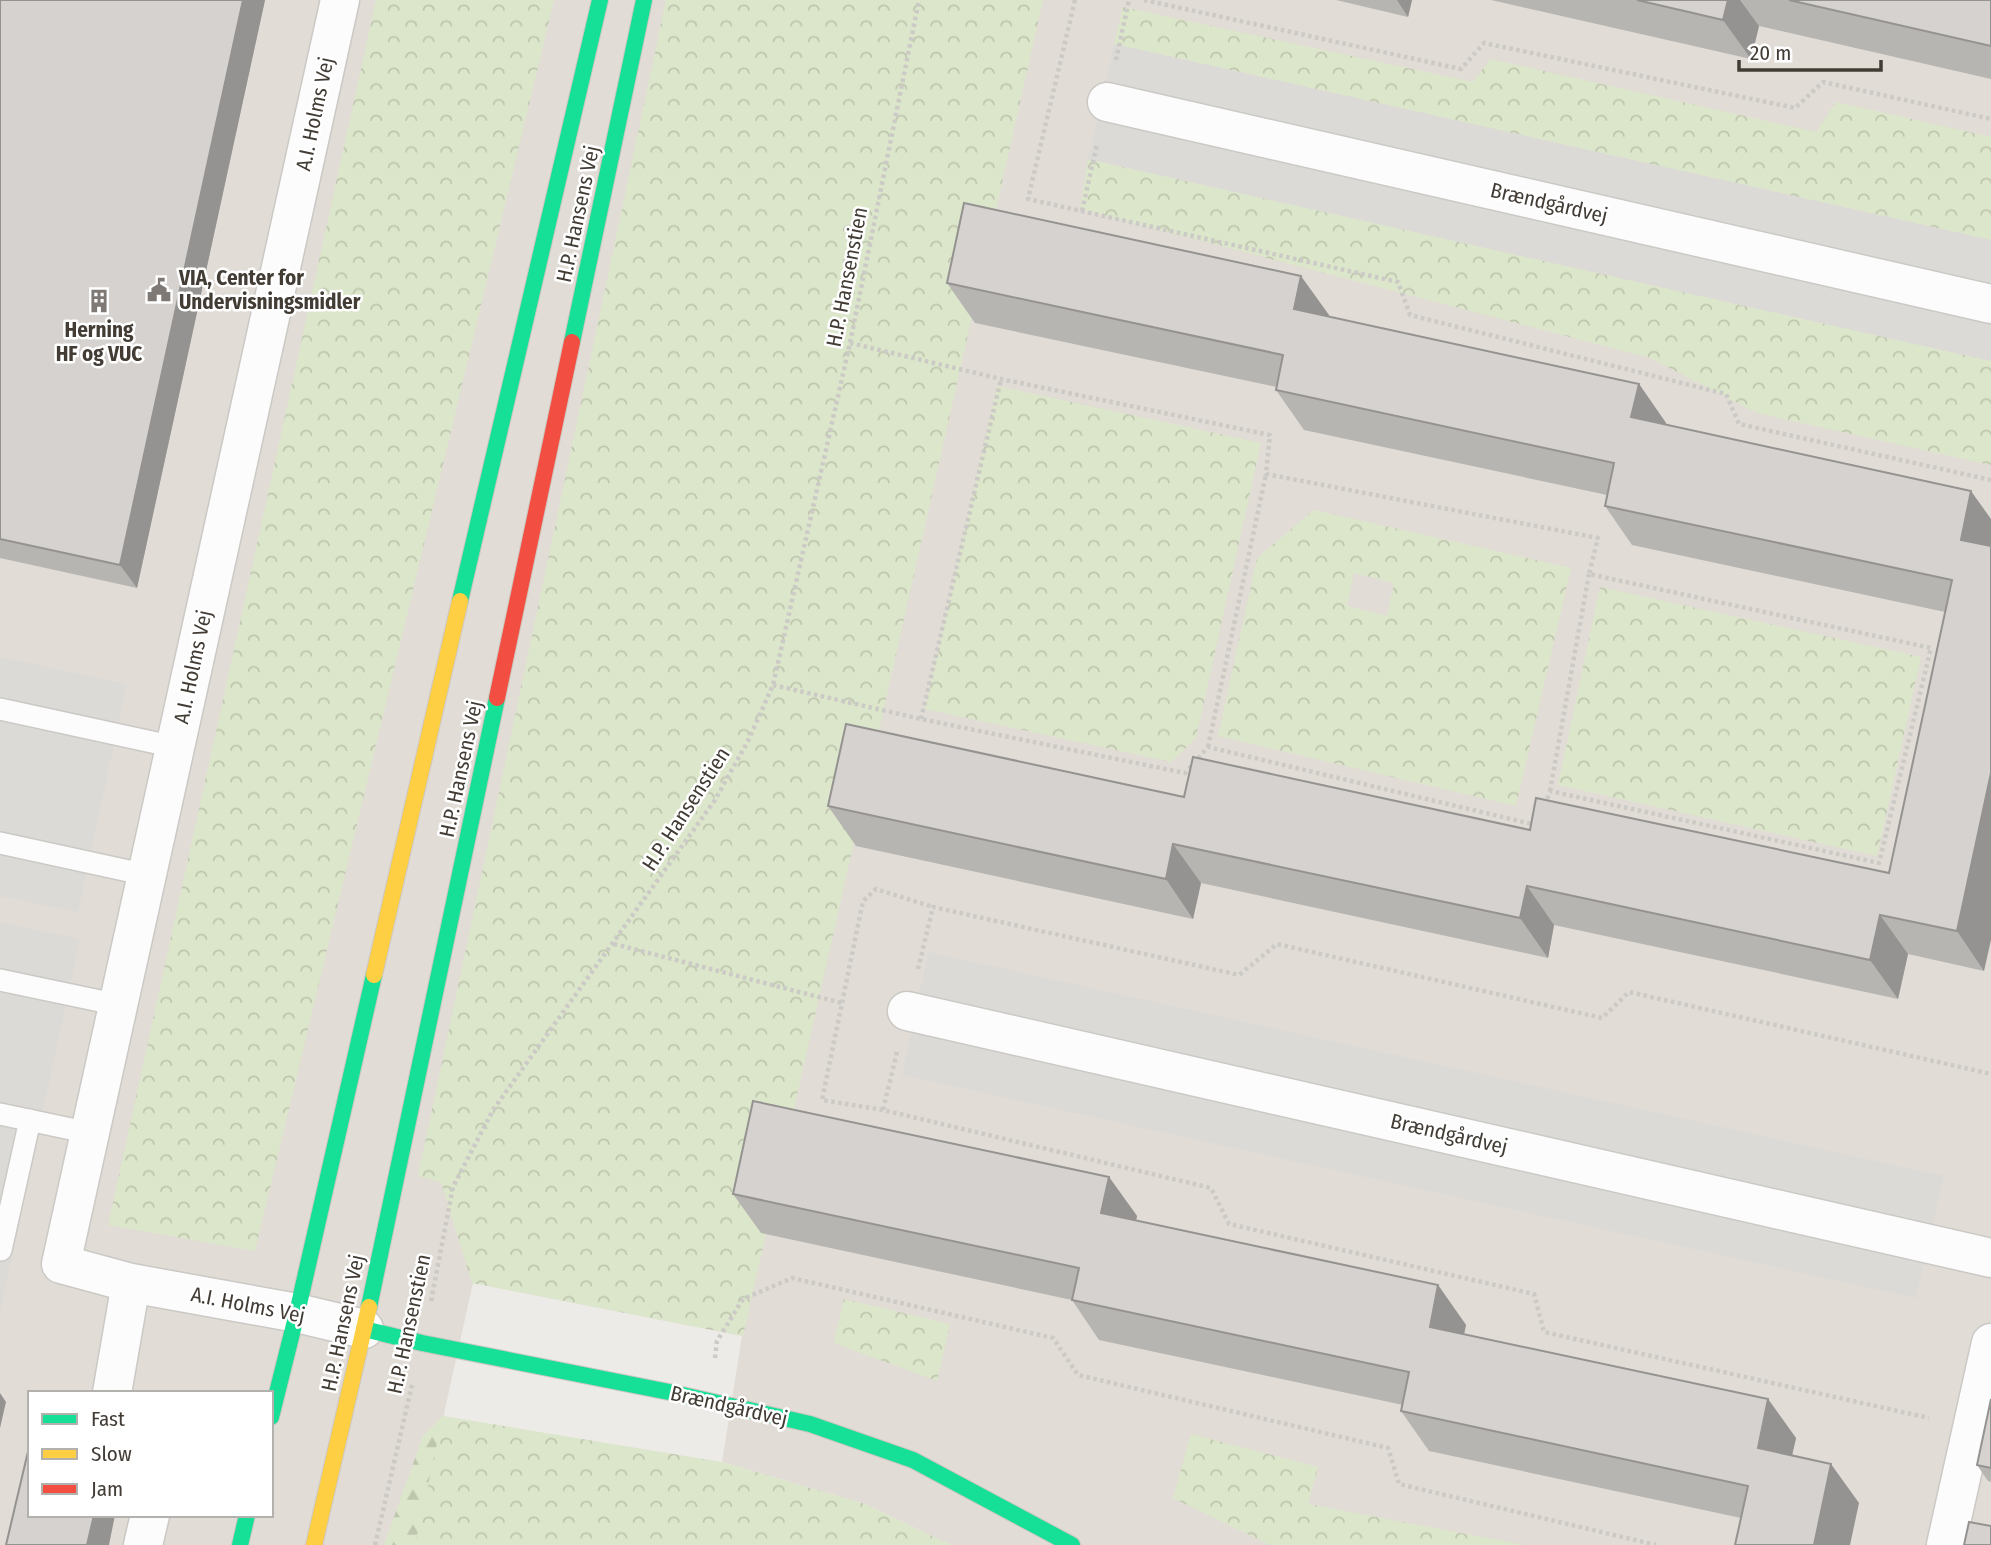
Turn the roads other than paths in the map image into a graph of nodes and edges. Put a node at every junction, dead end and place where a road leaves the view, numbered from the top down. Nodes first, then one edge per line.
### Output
1 (340, 0) edge
2 (600, 0) edge
3 (644, 0) edge
4 (1107, 102) dead end
5 (1991, 303) edge
6 (0, 709) edge
7 (175, 747) junction
8 (0, 843) edge
9 (147, 875) junction
10 (0, 980) edge
11 (118, 1005) junction
12 (907, 1011) dead end
13 (0, 1114) edge
14 (30, 1120) junction
15 (90, 1133) junction
16 (0, 1250) edge
17 (1991, 1258) edge
18 (131, 1283) junction
19 (297, 1313) junction
20 (364, 1329) junction
21 (1991, 1343) edge
22 (112, 1391) edge
23 (273, 1409) edge
24 (150, 1517) edge
25 (247, 1517) edge
26 (143, 1545) edge
27 (240, 1545) edge
28 (314, 1545) edge
29 (1072, 1545) edge
30 (1946, 1545) edge

1 - 7 street, A.I. Holms Vej
2 - 19 street, H.P. Hansens Vej
3 - 20 street, H.P. Hansens Vej
4 - 5 street, Brændgårdvej
6 - 7 lane
7 - 9 street, A.I. Holms Vej
8 - 9 lane
9 - 11 street, A.I. Holms Vej
10 - 11 lane
11 - 15 street, A.I. Holms Vej
12 - 17 street, Brændgårdvej
13 - 14 lane
14 - 15 lane
14 - 16 lane
15 - 18 street, A.I. Holms Vej
18 - 19 street, A.I. Holms Vej
18 - 22 street
19 - 20 street, A.I. Holms Vej
19 - 23 street, H.P. Hansens Vej
20 - 28 street, H.P. Hansens Vej
20 - 29 street, Brændgårdvej
21 - 30 street
24 - 26 street
25 - 27 street

